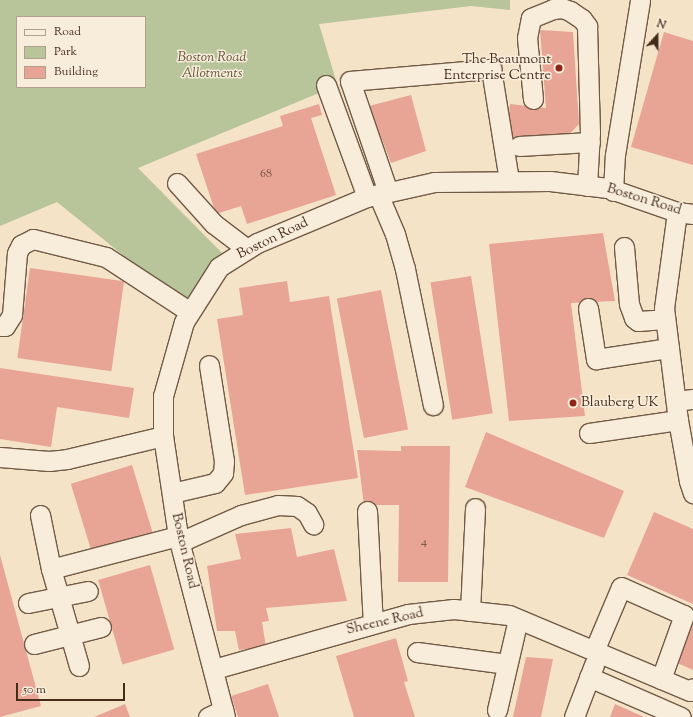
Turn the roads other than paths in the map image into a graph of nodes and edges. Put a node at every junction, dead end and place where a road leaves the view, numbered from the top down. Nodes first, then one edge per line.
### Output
1 (640, 0) edge
2 (326, 85) dead end
3 (533, 99) dead end
4 (590, 142) junction
5 (519, 146) dead end
6 (509, 180) junction
7 (176, 183) dead end
8 (588, 186) junction
9 (613, 191) junction
10 (378, 194) junction
11 (685, 213) edge
12 (624, 246) dead end
13 (247, 249) junction
14 (588, 308) dead end
15 (190, 312) junction
16 (665, 319) junction
17 (0, 326) edge
18 (669, 348) junction
19 (209, 365) dead end
20 (684, 400) edge
21 (433, 405) dead end
22 (678, 420) junction
23 (589, 433) dead end
24 (163, 436) junction
25 (0, 457) edge
26 (172, 493) junction
27 (693, 493) edge
28 (475, 508) dead end
29 (367, 511) dead end
30 (40, 515) dead end
31 (313, 524) dead end
32 (179, 539) junction
33 (51, 569) junction
34 (88, 591) dead end
35 (59, 597) junction
36 (28, 603) dead end
37 (470, 611) junction
38 (518, 619) junction
39 (373, 624) junction
40 (101, 628) dead end
41 (70, 635) junction
42 (34, 644) dead end
43 (417, 652) dead end
44 (597, 652) junction
45 (507, 664) junction
46 (79, 666) dead end
47 (214, 669) junction
48 (589, 677) junction
49 (661, 679) junction
50 (688, 688) edge
51 (497, 710) dead end
52 (675, 714) edge
53 (219, 715) edge
54 (574, 717) edge

1 - 9 street
2 - 10 street
3 - 4 street
4 - 5 street
4 - 8 street
6 - 8 street, Boston Road
6 - 10 street, Boston Road
6 - 10 street
7 - 13 street
8 - 9 street, Boston Road
9 - 11 street, Boston Road
10 - 13 street, Boston Road
10 - 21 street
11 - 16 street
12 - 16 street
13 - 15 street, Boston Road
14 - 18 street
15 - 17 street
15 - 24 street, Boston Road
16 - 18 street
18 - 20 street
19 - 26 street
20 - 22 street
22 - 23 street
22 - 27 street
24 - 25 street
24 - 26 street, Boston Road
26 - 32 street, Boston Road
28 - 37 street
29 - 39 street
30 - 33 street
31 - 32 street
32 - 33 street
32 - 47 street, Boston Road
33 - 35 street
34 - 35 street
35 - 36 street
35 - 41 street
37 - 38 street, Sheene Road
37 - 39 street, Sheene Road
38 - 44 street, Sheene Road
38 - 45 street
39 - 47 street, Sheene Road
40 - 41 street
41 - 42 street
41 - 46 street
43 - 45 street
44 - 48 street
44 - 49 street, Sheene Road
44 - 49 street
45 - 51 street
47 - 53 street, Boston Road
48 - 52 street
48 - 54 street
49 - 50 street, Sheene Road
50 - 52 street

